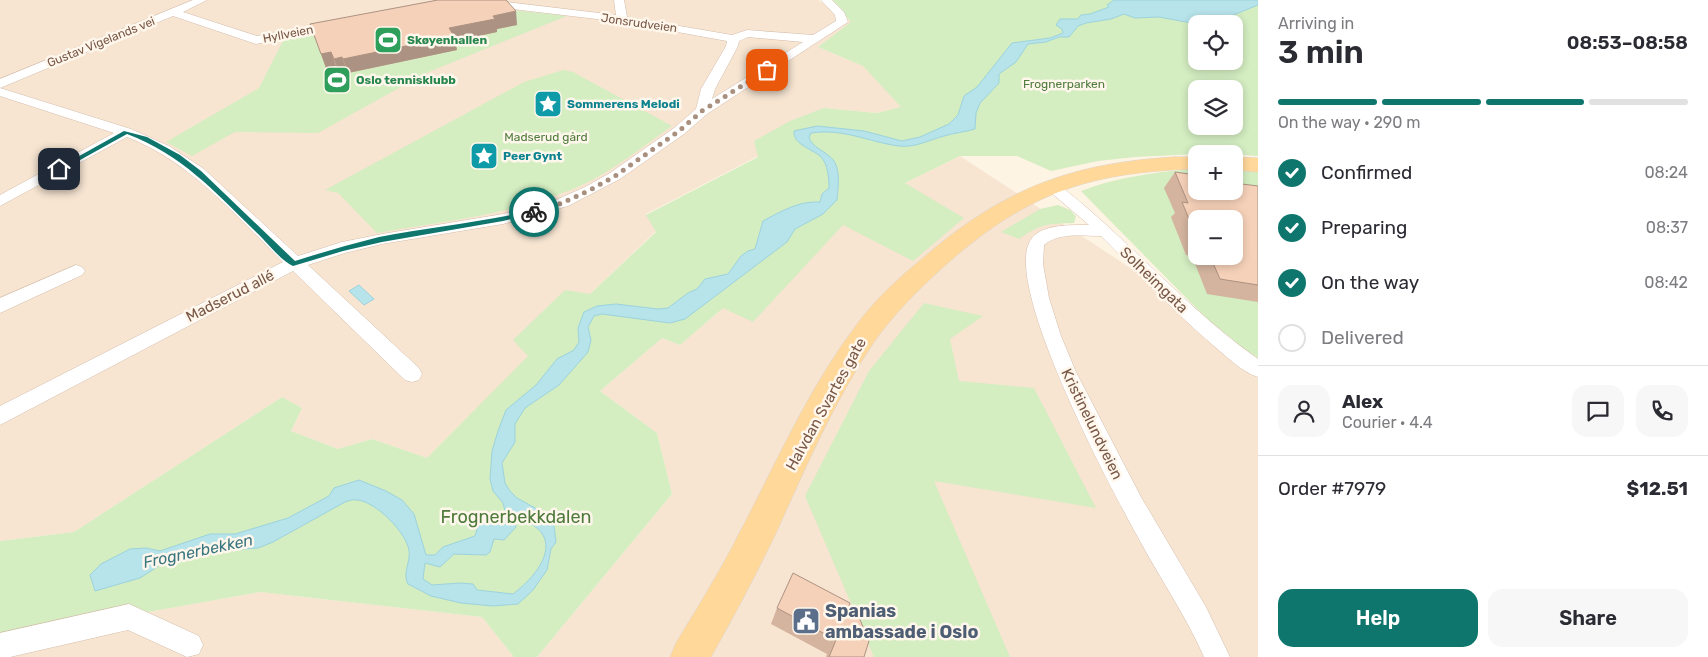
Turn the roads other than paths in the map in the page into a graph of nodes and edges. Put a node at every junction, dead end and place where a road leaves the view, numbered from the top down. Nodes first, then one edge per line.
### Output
1 (202, 0) edge
2 (619, 0) edge
3 (826, 0) edge
4 (463, 1) edge
5 (446, 4) edge
6 (173, 12) junction
7 (622, 19) junction
8 (347, 22) edge
9 (733, 39) junction
10 (814, 39) junction
11 (0, 84) edge
12 (0, 92) edge
13 (702, 111) junction
14 (126, 132) junction
15 (1188, 164) edge
16 (1243, 164) edge
17 (1258, 165) edge
18 (1053, 187) junction
19 (0, 201) edge
20 (1104, 231) junction
21 (293, 264) junction
22 (76, 271) dead end
23 (0, 306) edge
24 (1258, 370) edge
25 (412, 374) dead end
26 (0, 416) edge
27 (0, 646) edge
28 (190, 646) dead end
29 (690, 657) edge
30 (1217, 657) edge

1 - 6 street, Gustav Vigelands vei
2 - 7 street
3 - 10 street, Madserud allé
4 - 5 street
4 - 7 street, Jonsrudveien
6 - 8 street, Hyllveien
6 - 11 street, Gustav Vigelands vei
7 - 9 street, Jonsrudveien
9 - 10 street, Jonsrudveien
9 - 13 street
10 - 13 street, Madserud allé
12 - 14 street
13 - 21 street, Madserud allé
14 - 19 street
14 - 21 street
15 - 18 main road, Halvdan Svartes gate
16 - 17 main road
18 - 20 street, Solheimgata
18 - 29 main road, Halvdan Svartes gate
20 - 24 street, Solheimgata
20 - 30 street, Kristinelundveien
21 - 25 street
21 - 26 street, Madserud allé
22 - 23 street
27 - 28 street

